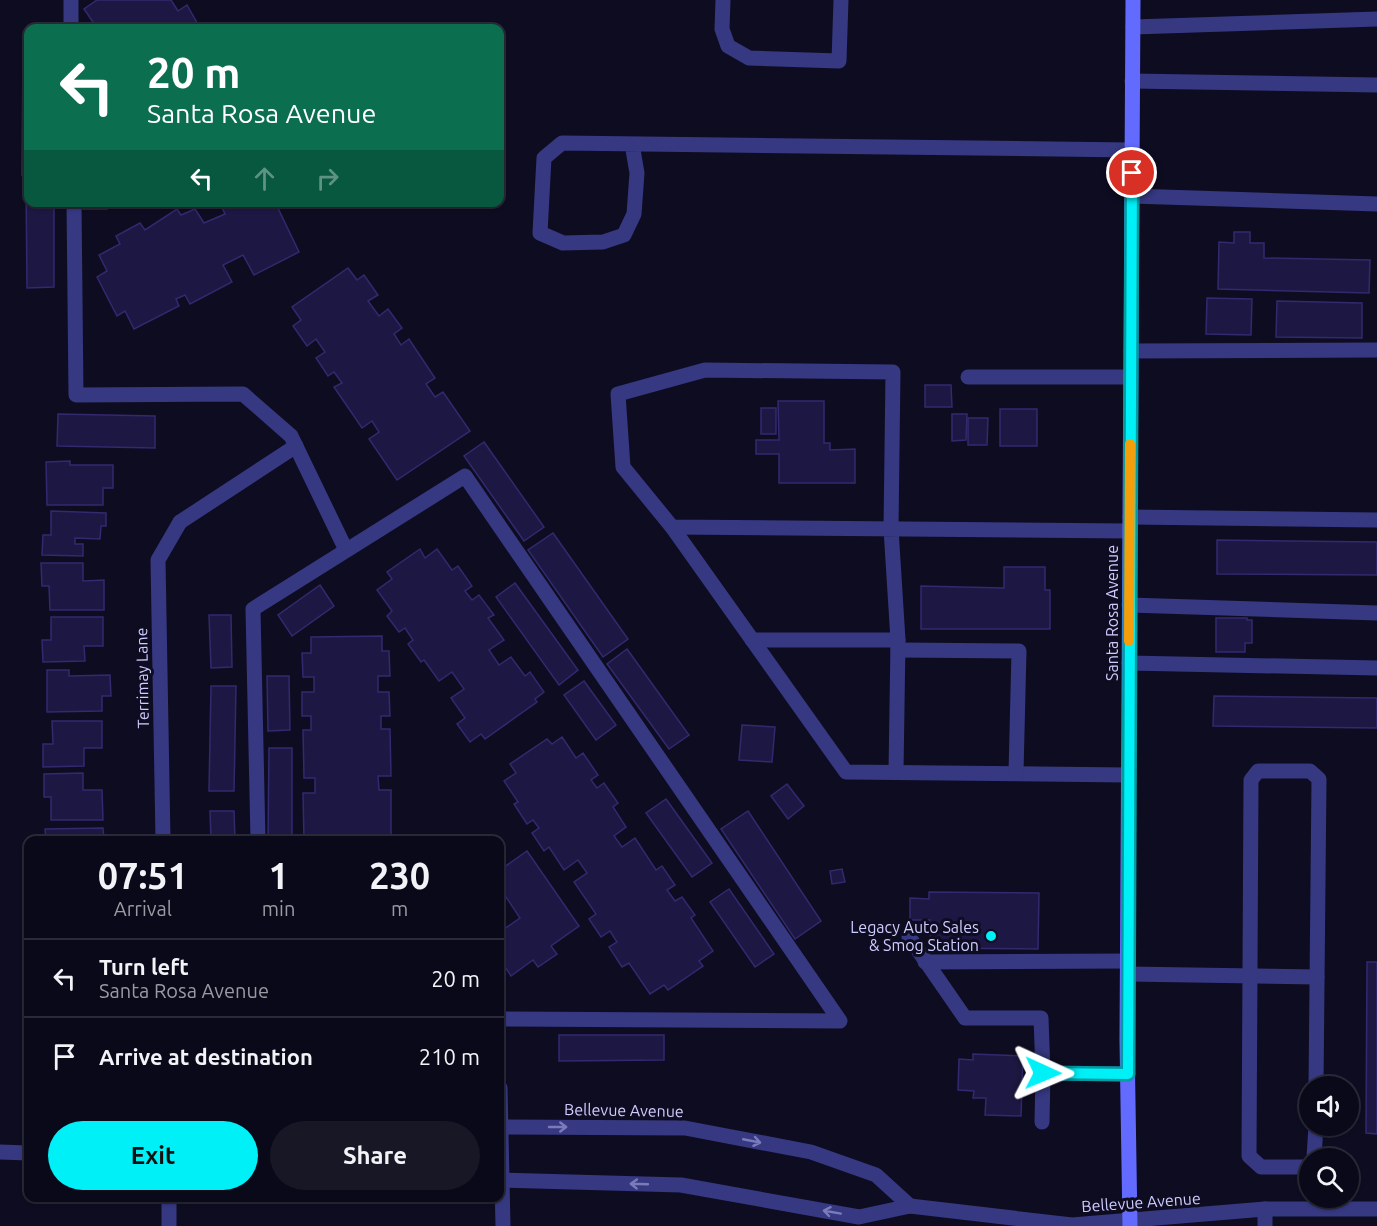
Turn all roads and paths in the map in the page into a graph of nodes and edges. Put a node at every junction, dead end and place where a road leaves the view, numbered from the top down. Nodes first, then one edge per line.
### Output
1 (70, 0) edge
2 (723, 0) edge
3 (841, 0) edge
4 (1133, 0) edge
5 (1377, 19) edge
6 (71, 24) edge
7 (1133, 27) junction
8 (1132, 81) junction
9 (1377, 85) edge
10 (632, 144) junction
11 (1132, 150) junction
12 (1132, 196) junction
13 (1377, 204) edge
14 (74, 207) edge
15 (1377, 350) edge
16 (1131, 351) junction
17 (968, 377) dead end
18 (1131, 377) junction
19 (296, 446) junction
20 (1377, 520) edge
21 (1130, 524) junction
22 (672, 527) junction
23 (891, 529) junction
24 (346, 550) junction
25 (1129, 605) junction
26 (1377, 613) edge
27 (752, 640) junction
28 (898, 645) junction
29 (1129, 663) junction
30 (1377, 668) edge
31 (896, 772) junction
32 (1016, 773) junction
33 (1129, 775) junction
34 (163, 836) edge
35 (258, 836) edge
36 (909, 937) dead end
37 (925, 962) junction
38 (1128, 967) junction
39 (1250, 977) junction
40 (1317, 977) junction
41 (504, 1019) edge
42 (1043, 1073) junction
43 (1128, 1074) junction
44 (1316, 1076) edge
45 (1042, 1122) dead end
46 (504, 1127) edge
47 (0, 1152) edge
48 (24, 1153) edge
49 (1299, 1167) edge
50 (504, 1180) edge
51 (169, 1202) edge
52 (501, 1202) edge
53 (910, 1206) junction
54 (1265, 1209) junction
55 (1377, 1209) edge
56 (1130, 1224) edge
57 (169, 1226) edge
58 (503, 1226) edge
59 (1265, 1226) edge

1 - 6 street
2 - 3 street
4 - 7 main road, Santa Rosa Avenue
5 - 7 street
7 - 8 main road, Santa Rosa Avenue
8 - 9 street
8 - 11 main road, Santa Rosa Avenue
10 - 10 street
10 - 11 street
11 - 12 main road, Santa Rosa Avenue
12 - 13 street
12 - 16 main road, Santa Rosa Avenue
14 - 19 street
15 - 16 street
16 - 18 main road, Santa Rosa Avenue
17 - 18 street
18 - 21 main road, Santa Rosa Avenue
19 - 24 street
19 - 34 street, Terrimay Lane
20 - 21 street
21 - 23 street
21 - 25 main road, Santa Rosa Avenue
22 - 23 street
22 - 23 street
22 - 27 street
23 - 28 street
24 - 35 street
24 - 41 street
25 - 26 street
25 - 29 main road, Santa Rosa Avenue
27 - 28 street
27 - 31 street
28 - 31 street
28 - 32 street
29 - 30 street
29 - 33 main road, Santa Rosa Avenue
31 - 32 street
32 - 33 street
33 - 38 main road, Santa Rosa Avenue
36 - 37 street
37 - 38 street
37 - 42 street
38 - 39 street
38 - 43 main road, Santa Rosa Avenue
39 - 40 street
39 - 40 street
39 - 49 street
40 - 44 street
42 - 43 street
42 - 45 street
43 - 56 main road, Santa Rosa Avenue
46 -> 53 street, Bellevue Avenue
47 - 48 street
53 -> 50 street, Bellevue Avenue
51 - 57 street
52 - 58 street
53 - 56 street, Bellevue Avenue
54 - 55 street, Bellevue Avenue
54 - 56 street, Bellevue Avenue
54 - 59 street

